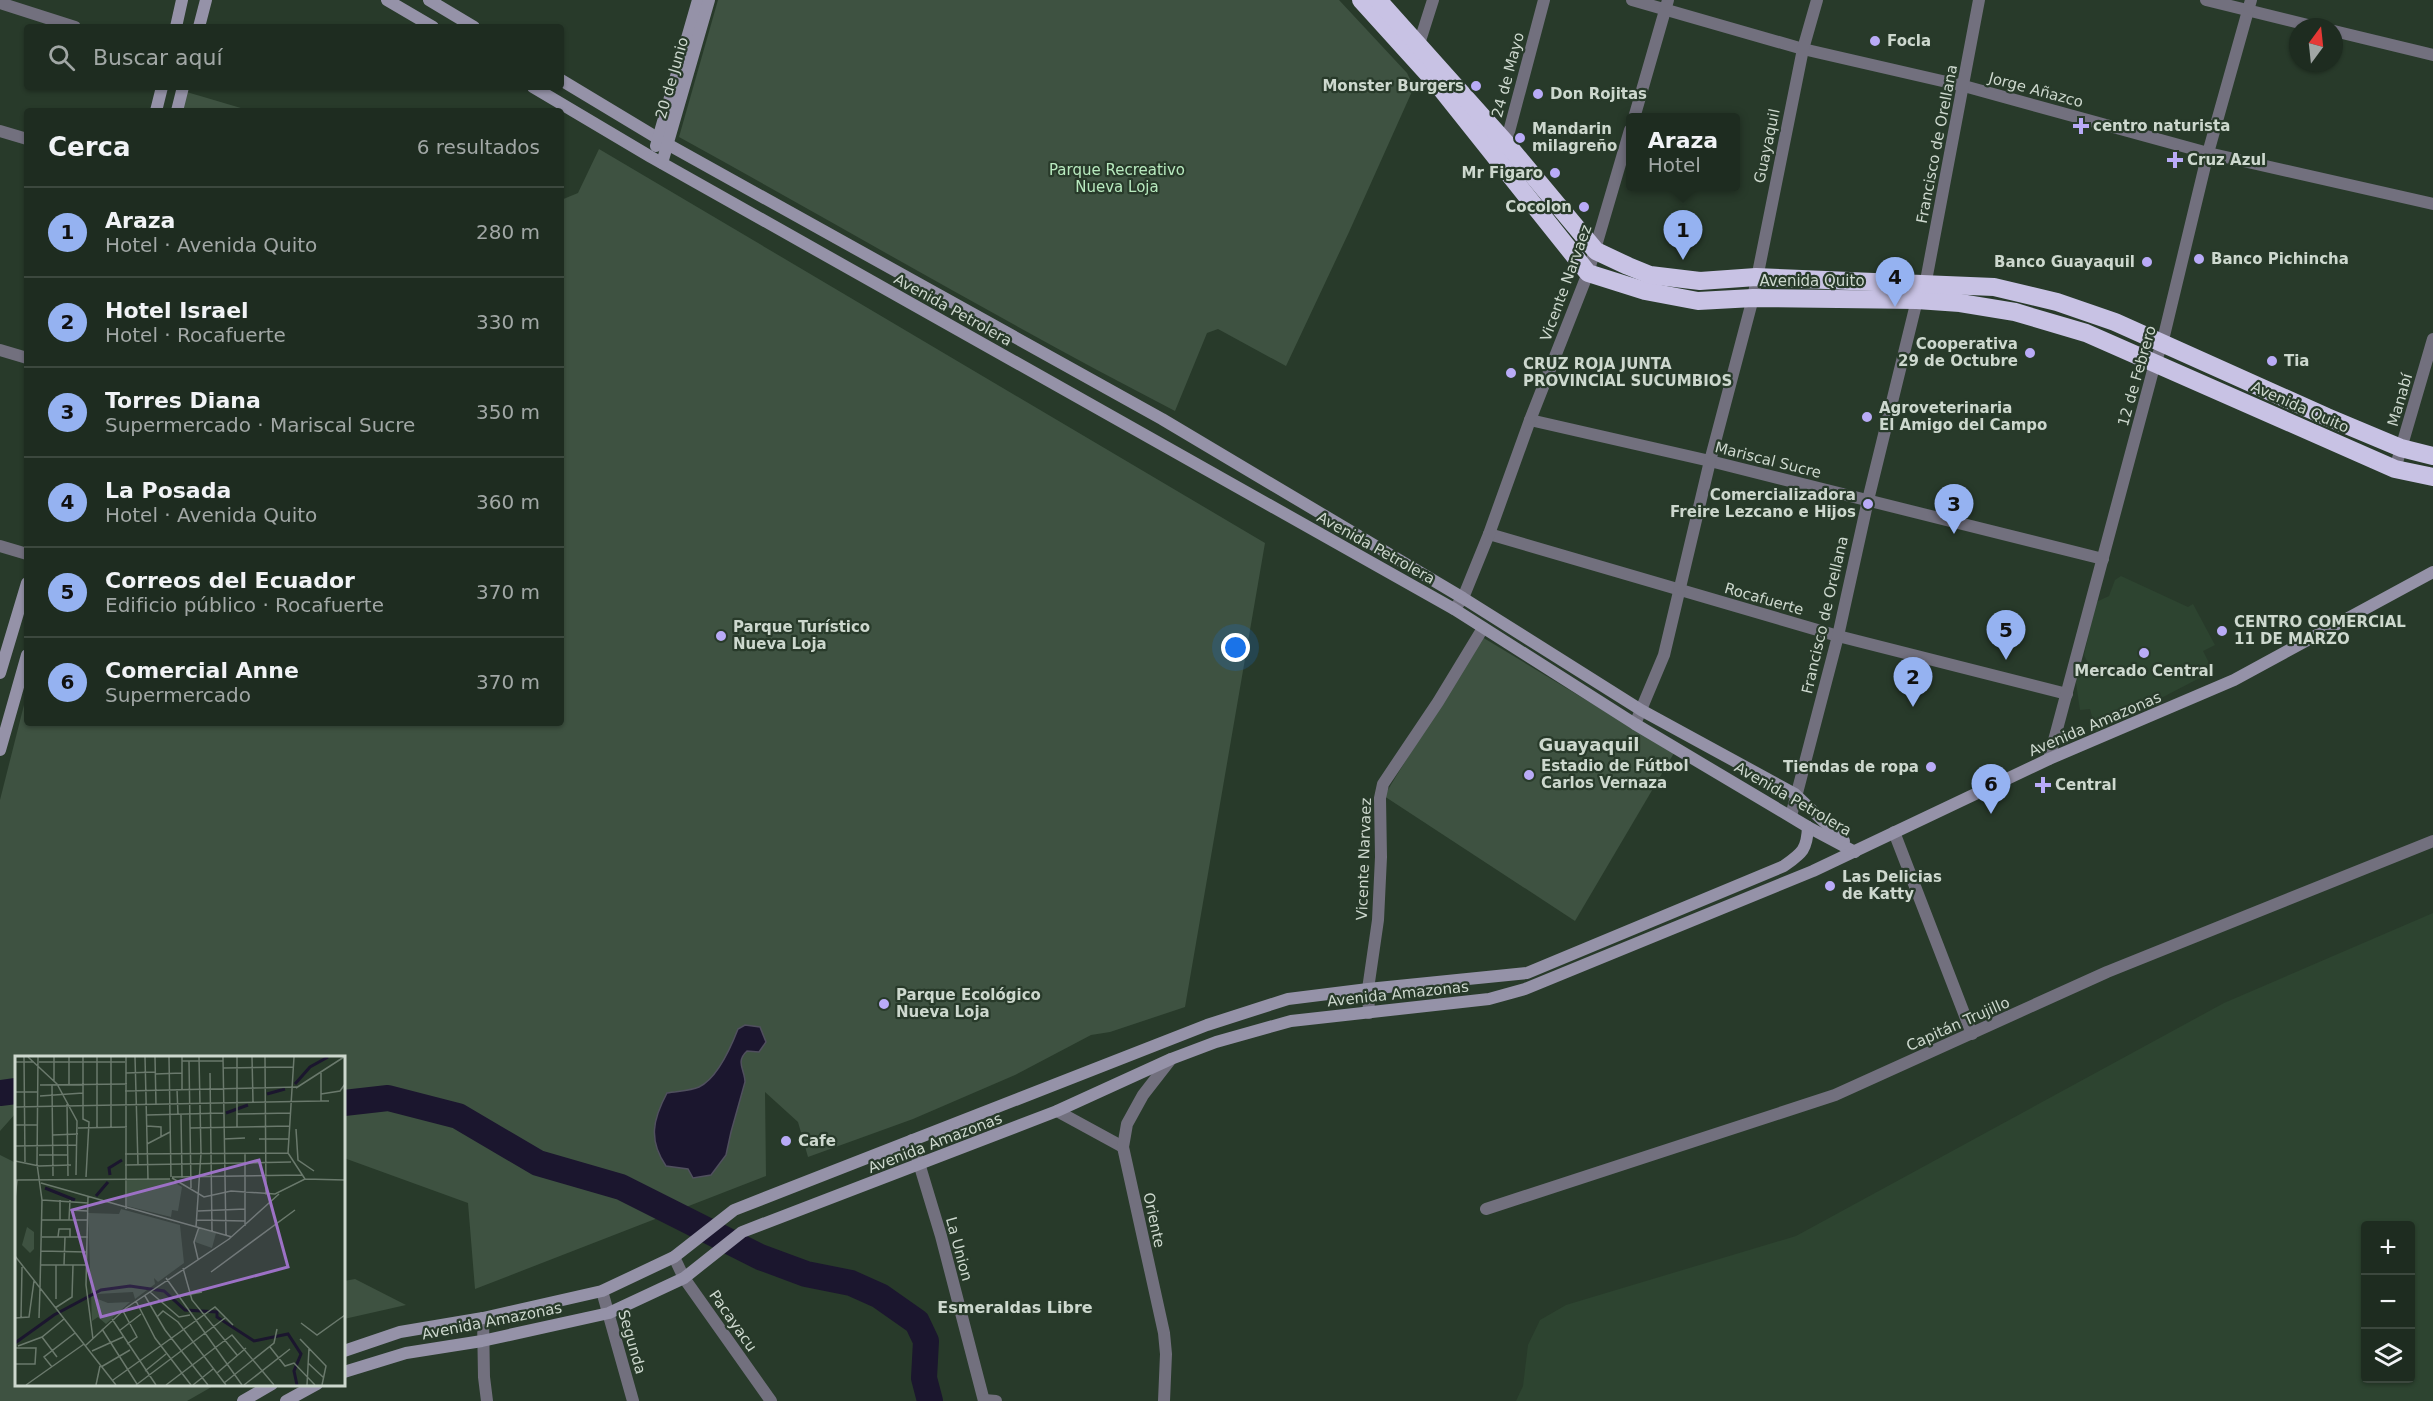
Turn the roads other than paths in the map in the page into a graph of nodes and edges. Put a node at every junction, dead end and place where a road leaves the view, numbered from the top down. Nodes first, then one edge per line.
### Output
1 (182, 0) edge
2 (206, 0) edge
3 (387, 0) edge
4 (429, 0) edge
5 (698, 0) edge
6 (709, 0) edge
7 (1361, 0) edge
8 (1378, 0) edge
9 (1433, 0) edge
10 (1544, 0) edge
11 (1632, 0) edge
12 (1817, 0) edge
13 (1979, 0) edge
14 (2206, 0) edge
15 (0, 3) edge
16 (1666, 5) edge
17 (2250, 5) edge
18 (2289, 18) edge
19 (66, 24) edge
20 (177, 24) edge
21 (200, 24) edge
22 (428, 24) edge
23 (469, 24) edge
24 (2343, 33) edge
25 (1419, 44) junction
26 (1803, 49) junction
27 (2433, 56) edge
28 (564, 82) edge
29 (1964, 86) junction
30 (161, 90) edge
31 (182, 90) edge
32 (538, 90) edge
33 (157, 108) edge
34 (178, 108) edge
35 (1635, 113) edge
36 (0, 130) edge
37 (24, 138) edge
38 (664, 142) junction
39 (1626, 144) edge
40 (1499, 148) junction
41 (2208, 153) junction
42 (656, 160) junction
43 (2433, 204) edge
44 (1596, 251) junction
45 (1588, 273) junction
46 (1756, 277) junction
47 (1921, 293) junction
48 (1753, 298) junction
49 (2433, 339) edge
50 (2162, 345) junction
51 (0, 350) edge
52 (24, 357) edge
53 (2155, 363) junction
54 (1530, 420) junction
55 (2401, 448) junction
56 (2433, 456) edge
57 (1710, 461) junction
58 (2395, 469) junction
59 (2433, 477) edge
60 (1868, 500) junction
61 (1489, 534) junction
62 (0, 546) edge
63 (24, 553) edge
64 (2103, 559) junction
65 (2433, 572) edge
66 (1678, 590) junction
67 (24, 593) edge
68 (1463, 598) junction
69 (1454, 609) junction
70 (1483, 628) junction
71 (1838, 636) junction
72 (24, 663) edge
73 (0, 672) edge
74 (2067, 694) junction
75 (1641, 710) junction
76 (4, 719) edge
77 (1635, 724) junction
78 (0, 750) edge
79 (2049, 759) junction
80 (1795, 794) junction
81 (1791, 816) junction
82 (1808, 827) junction
83 (1894, 832) junction
84 (2433, 841) edge
85 (1855, 852) junction
86 (1368, 988) junction
87 (1369, 1012) junction
88 (1972, 1034) junction
89 (1171, 1059) junction
90 (1057, 1112) junction
91 (912, 1140) junction
92 (1123, 1147) junction
93 (920, 1166) junction
94 (1486, 1209) dead end
95 (675, 1257) junction
96 (684, 1278) junction
97 (602, 1291) junction
98 (609, 1313) junction
99 (483, 1318) junction
100 (482, 1341) junction
101 (345, 1351) edge
102 (345, 1372) edge
103 (269, 1386) edge
104 (314, 1386) edge
105 (290, 1400) edge
106 (243, 1401) edge
107 (487, 1401) edge
108 (633, 1401) edge
109 (771, 1401) edge
110 (988, 1401) edge
111 (1164, 1401) edge

1 - 20 main road
2 - 21 main road
3 - 22 main road
4 - 23 main road
5 - 38 main road, 20 de Junio
6 - 38 main road, 20 de Junio
7 - 40 highway, Avenida Quito
8 - 25 highway, Avenida Quito
9 - 25 street
10 - 40 street, 24 de Mayo
11 - 16 street, Jorge Añazco
12 - 26 street, Guayaquil
13 - 29 street, Francisco de Orellana
14 - 17 street
15 - 19 street
16 - 26 street, Jorge Añazco
16 - 35 street
17 - 18 street
17 - 41 street, 12 de Febrero
24 - 27 street
25 - 40 highway, Avenida Quito
26 - 29 street, Jorge Añazco
26 - 46 street, Guayaquil
28 - 38 main road, Avenida Petrolera
29 - 41 street, Jorge Añazco
29 - 47 street, Francisco de Orellana
30 - 33 main road
31 - 34 main road
32 - 42 main road, Avenida Petrolera
36 - 37 street
38 - 42 main road, 20 de Junio
38 - 68 main road, Avenida Petrolera
39 - 44 street, Vicente Narvaez
40 - 44 highway, Avenida Quito
40 - 45 highway, Avenida Quito
41 - 43 street, Jorge Añazco
41 - 50 street, 12 de Febrero
42 - 69 main road, Avenida Petrolera
44 - 45 street, Vicente Narvaez
44 - 46 highway, Avenida Quito
45 - 48 highway, Avenida Quito
45 - 54 street, Vicente Narvaez
46 - 47 highway, Avenida Quito
46 - 48 street, Guayaquil
47 - 48 highway, Avenida Quito
47 - 50 highway, Avenida Quito
47 - 53 highway, Avenida Quito
47 - 60 street, Francisco de Orellana
48 - 57 street, Guayaquil
49 - 55 street, Manabí
50 - 53 street, 12 de Febrero
50 - 55 highway, Avenida Quito
51 - 52 street
53 - 58 highway, Avenida Quito
53 - 64 street, 12 de Febrero
54 - 57 street, Mariscal Sucre
54 - 61 street, Vicente Narvaez
55 - 56 highway, Avenida Quito
55 - 58 street, Manabí
57 - 60 street, Mariscal Sucre
57 - 66 street, Guayaquil
58 - 59 highway, Avenida Quito
60 - 64 street, Mariscal Sucre
60 - 71 street, Francisco de Orellana
61 - 66 street, Rocafuerte
61 - 68 street, Vicente Narvaez
62 - 63 street
64 - 74 street, 12 de Febrero
65 - 79 main road, Avenida Amazonas
66 - 71 street, Rocafuerte
66 - 75 street, Guayaquil
67 - 73 main road
68 - 69 street, Vicente Narvaez
68 - 75 main road, Avenida Petrolera
69 - 70 main road, Avenida Petrolera
70 - 77 main road, Avenida Petrolera
70 - 86 street, Vicente Narvaez
71 - 74 street, Rocafuerte
71 - 80 street, Francisco de Orellana
72 - 76 main road
74 - 79 street, 12 de Febrero
75 - 77 street, Guayaquil
75 - 80 main road, Avenida Petrolera
76 - 78 main road
77 - 81 main road, Avenida Petrolera
79 - 83 main road, Avenida Amazonas
80 - 81 street, Francisco de Orellana
80 - 85 main road, Avenida Petrolera
81 - 82 main road, Avenida Petrolera
82 - 85 main road, Avenida Petrolera
82 - 86 main road, Avenida Amazonas
83 - 85 main road, Avenida Amazonas
83 - 88 street
84 - 88 street, Capitán Trujillo
85 - 87 main road, Avenida Amazonas
86 - 87 street, Vicente Narvaez
86 - 91 main road, Avenida Amazonas
87 - 89 main road, Avenida Amazonas
88 - 94 street, Capitán Trujillo
89 - 90 main road, Avenida Amazonas
89 - 92 street, Oriente
90 - 92 street
90 - 93 main road, Avenida Amazonas
91 - 93 street, La Union
91 - 95 main road, Avenida Amazonas
92 - 111 street, Oriente
93 - 96 main road, Avenida Amazonas
93 - 110 street, La Union
95 - 96 street, Pacayacu
95 - 97 main road, Avenida Amazonas
96 - 98 main road, Avenida Amazonas
96 - 109 street, Pacayacu
97 - 98 street, Segunda
97 - 99 main road, Avenida Amazonas
98 - 100 main road, Avenida Amazonas
98 - 108 street, Segunda
99 - 100 street
99 - 101 main road, Avenida Amazonas
100 - 102 main road, Avenida Amazonas
100 - 107 street
103 - 106 main road
104 - 105 main road

